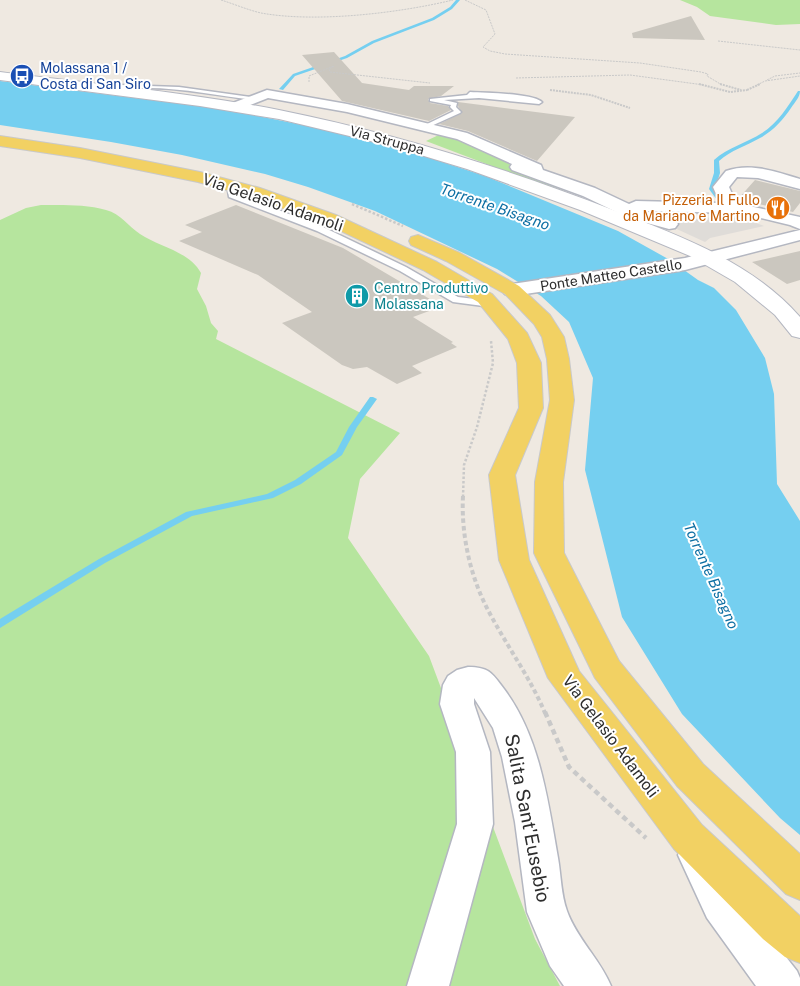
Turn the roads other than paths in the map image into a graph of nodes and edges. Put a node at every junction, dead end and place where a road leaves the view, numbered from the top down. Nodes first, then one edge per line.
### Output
1 (0, 76) edge
2 (108, 90) junction
3 (470, 94) dead end
4 (255, 98) junction
5 (235, 107) junction
6 (348, 108) junction
7 (463, 115) dead end
8 (319, 123) junction
9 (0, 131) edge
10 (433, 131) junction
11 (0, 141) edge
12 (782, 163) dead end
13 (800, 170) edge
14 (538, 177) junction
15 (800, 184) edge
16 (230, 187) dead end
17 (728, 207) junction
18 (621, 208) junction
19 (604, 213) junction
20 (669, 224) dead end
21 (800, 224) edge
22 (800, 235) edge
23 (709, 258) junction
24 (508, 294) junction
25 (800, 331) edge
26 (688, 837) junction
27 (800, 881) edge
28 (800, 942) edge
29 (428, 986) edge
30 (590, 986) edge
31 (782, 986) edge

1 - 2 main road, Via Struppa
2 - 4 lane
2 - 5 main road, Via Struppa
3 - 10 lane
4 - 5 street, Via Struppa
4 - 6 street, Via Struppa
5 - 8 main road, Via Struppa
6 - 8 street
6 - 10 street, Via Struppa
7 - 10 lane
8 - 14 main road, Via Struppa
9 - 24 main road, Via Gelasio Adamoli
10 - 14 street, Via Struppa
11 - 24 main road, Via Gelasio Adamoli
12 - 13 street
14 - 18 street, Via Struppa
14 - 19 main road, Via Struppa
15 - 17 street
16 - 24 lane
17 - 18 street
17 - 21 street
18 - 19 street
18 - 20 street, Via Struppa
19 - 23 main road, Via Struppa
22 - 23 street
23 - 24 street, Ponte Matteo Castello
23 - 25 main road, Via Struppa
24 - 26 main road, Via Gelasio Adamoli
24 - 27 main road, Via Gelasio Adamoli
26 - 28 main road, Via Gelasio Adamoli
26 - 31 street
29 - 30 street, Salita Sant'Eusebio

